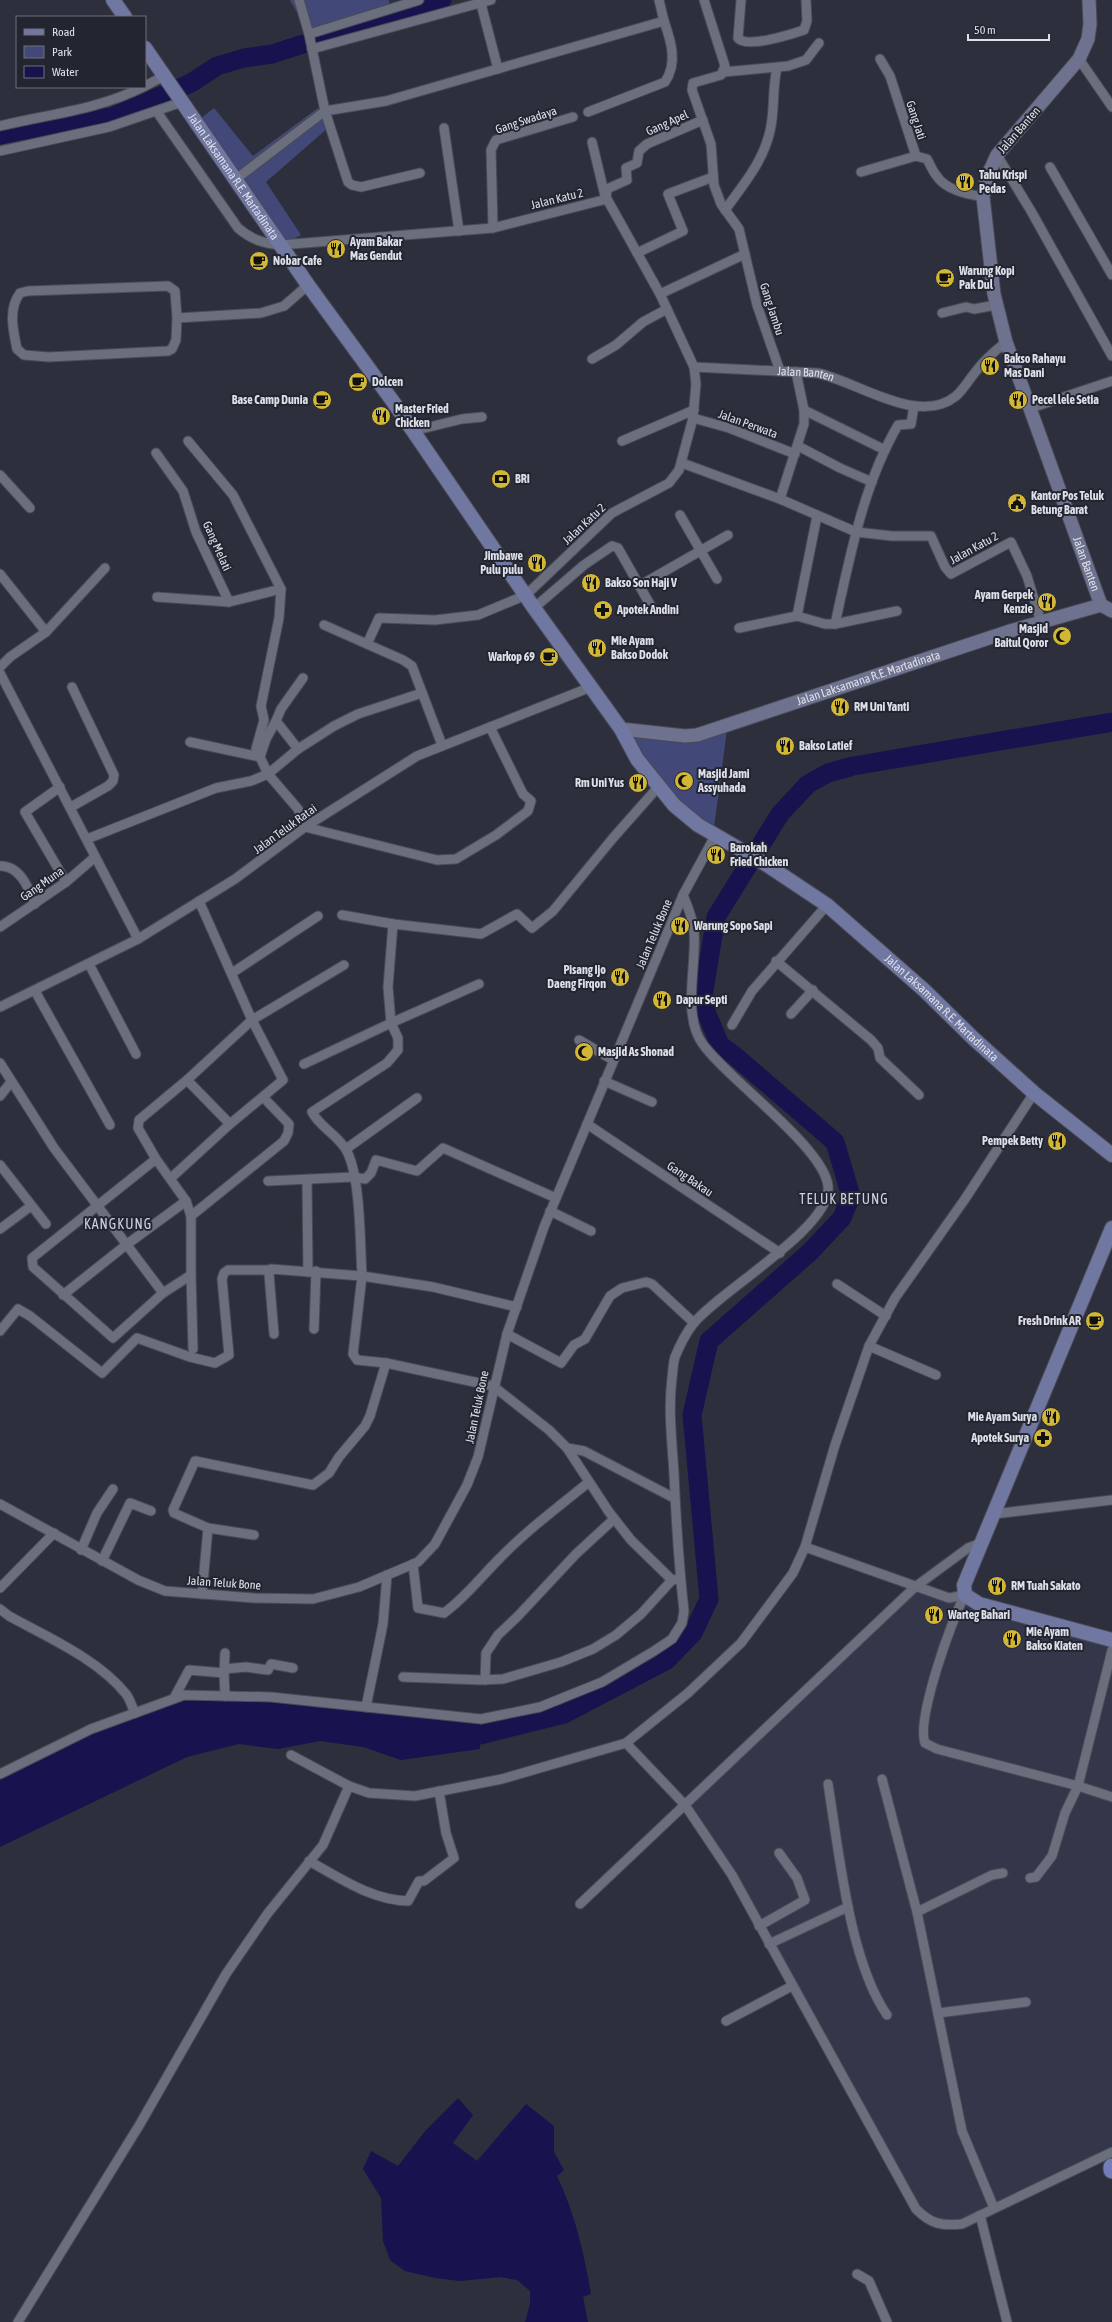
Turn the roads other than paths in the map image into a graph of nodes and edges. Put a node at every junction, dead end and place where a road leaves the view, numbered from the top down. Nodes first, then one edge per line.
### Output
1 (113, 0) edge
2 (299, 0) edge
3 (419, 0) edge
4 (491, 0) edge
5 (659, 0) edge
6 (704, 0) edge
7 (741, 0) edge
8 (806, 0) edge
9 (1089, 0) edge
10 (480, 1) edge
11 (124, 16) edge
12 (664, 20) junction
13 (309, 34) junction
14 (819, 43) dead end
15 (146, 49) edge
16 (312, 49) junction
17 (880, 59) dead end
18 (1079, 59) junction
19 (777, 68) junction
20 (498, 70) junction
21 (724, 72) junction
22 (167, 80) junction
23 (146, 85) edge
24 (140, 88) edge
25 (180, 98) junction
26 (1112, 107) edge
27 (325, 111) junction
28 (157, 112) junction
29 (588, 112) dead end
30 (573, 117) dead end
31 (703, 120) junction
32 (0, 126) edge
33 (444, 128) dead end
34 (592, 142) dead end
35 (0, 151) edge
36 (997, 154) junction
37 (916, 156) junction
38 (1050, 167) dead end
39 (861, 172) dead end
40 (420, 173) dead end
41 (713, 177) junction
42 (236, 179) junction
43 (983, 197) junction
44 (606, 199) junction
45 (725, 210) junction
46 (493, 228) junction
47 (459, 231) junction
48 (280, 245) junction
49 (637, 253) junction
50 (744, 254) junction
51 (1112, 275) edge
52 (308, 285) junction
53 (660, 294) junction
54 (996, 306) junction
55 (667, 310) junction
56 (942, 313) dead end
57 (177, 318) junction
58 (1006, 342) junction
59 (1112, 356) edge
60 (592, 359) dead end
61 (694, 367) junction
62 (780, 371) junction
63 (796, 372) junction
64 (1112, 381) edge
65 (914, 406) junction
66 (1030, 408) junction
67 (804, 410) junction
68 (693, 414) junction
69 (482, 417) dead end
70 (413, 431) junction
71 (188, 441) dead end
72 (622, 441) dead end
73 (796, 450) junction
74 (885, 450) junction
75 (156, 453) dead end
76 (682, 463) junction
77 (0, 475) edge
78 (872, 482) junction
79 (780, 500) junction
80 (30, 508) dead end
81 (680, 515) dead end
82 (817, 516) junction
83 (856, 532) junction
84 (728, 535) dead end
85 (702, 551) junction
86 (105, 568) dead end
87 (0, 574) edge
88 (717, 579) dead end
89 (639, 586) junction
90 (281, 589) junction
91 (526, 595) junction
92 (157, 597) dead end
93 (229, 602) junction
94 (534, 608) junction
95 (652, 608) dead end
96 (1107, 608) edge
97 (897, 611) dead end
98 (797, 616) junction
99 (1041, 622) junction
100 (834, 624) junction
101 (324, 625) dead end
102 (740, 628) dead end
103 (46, 632) junction
104 (367, 644) junction
105 (0, 667) edge
106 (0, 674) edge
107 (303, 678) dead end
108 (72, 687) dead end
109 (591, 687) junction
110 (422, 693) junction
111 (276, 721) junction
112 (490, 727) junction
113 (620, 729) junction
114 (190, 742) dead end
115 (442, 745) junction
116 (298, 749) junction
117 (257, 757) junction
118 (268, 774) junction
119 (659, 786) junction
120 (60, 787) junction
121 (71, 807) junction
122 (304, 827) junction
123 (718, 838) junction
124 (87, 839) junction
125 (95, 857) junction
126 (0, 866) edge
127 (66, 882) junction
128 (683, 895) junction
129 (199, 901) junction
130 (35, 904) junction
131 (827, 905) junction
132 (342, 915) dead end
133 (318, 916) dead end
134 (393, 924) junction
135 (0, 927) edge
136 (138, 939) junction
137 (776, 961) junction
138 (89, 964) junction
139 (344, 966) dead end
140 (232, 973) junction
141 (479, 984) dead end
142 (812, 990) junction
143 (35, 991) junction
144 (0, 1007) edge
145 (791, 1014) dead end
146 (252, 1020) junction
147 (390, 1022) junction
148 (732, 1025) dead end
149 (579, 1040) dead end
150 (136, 1054) dead end
151 (613, 1060) junction
152 (0, 1063) edge
153 (304, 1064) dead end
154 (187, 1080) junction
155 (604, 1081) junction
156 (11, 1082) junction
157 (1034, 1093) junction
158 (919, 1095) dead end
159 (0, 1096) edge
160 (263, 1097) junction
161 (417, 1098) dead end
162 (652, 1102) dead end
163 (110, 1124) dead end
164 (230, 1124) junction
165 (587, 1124) junction
166 (346, 1149) junction
167 (1112, 1155) edge
168 (156, 1159) junction
169 (0, 1165) edge
170 (3, 1176) edge
171 (354, 1177) junction
172 (171, 1178) junction
173 (268, 1181) dead end
174 (307, 1181) junction
175 (556, 1198) junction
176 (186, 1201) junction
177 (31, 1206) junction
178 (97, 1206) junction
179 (550, 1212) junction
180 (191, 1216) junction
181 (46, 1224) dead end
182 (1112, 1228) edge
183 (0, 1229) edge
184 (591, 1231) dead end
185 (126, 1245) junction
186 (780, 1254) junction
187 (270, 1270) junction
188 (312, 1271) junction
189 (191, 1275) junction
190 (362, 1276) junction
191 (837, 1284) dead end
192 (163, 1293) junction
193 (63, 1295) junction
194 (516, 1307) junction
195 (886, 1316) junction
196 (694, 1323) junction
197 (314, 1329) dead end
198 (0, 1331) edge
199 (274, 1334) dead end
200 (507, 1334) junction
201 (870, 1346) junction
202 (193, 1349) dead end
203 (386, 1363) junction
204 (936, 1374) dead end
205 (493, 1386) junction
206 (567, 1448) junction
207 (589, 1482) junction
208 (113, 1489) dead end
209 (674, 1498) junction
210 (1112, 1500) edge
211 (0, 1504) edge
212 (151, 1511) dead end
213 (994, 1514) junction
214 (614, 1519) junction
215 (208, 1528) junction
216 (54, 1532) junction
217 (254, 1534) dead end
218 (981, 1543) junction
219 (805, 1547) junction
220 (81, 1550) junction
221 (102, 1561) junction
222 (413, 1564) junction
223 (387, 1575) junction
224 (676, 1579) junction
225 (915, 1587) junction
226 (0, 1588) edge
227 (202, 1594) junction
228 (965, 1595) junction
229 (0, 1609) edge
230 (1112, 1640) edge
231 (1112, 1650) edge
232 (225, 1653) dead end
233 (293, 1668) dead end
234 (224, 1671) junction
235 (403, 1677) dead end
236 (485, 1680) junction
237 (225, 1696) junction
238 (174, 1698) junction
239 (366, 1707) junction
240 (135, 1713) junction
241 (626, 1743) junction
242 (291, 1756) dead end
243 (0, 1774) edge
244 (882, 1779) dead end
245 (828, 1784) dead end
246 (349, 1786) junction
247 (1078, 1786) junction
248 (440, 1791) junction
249 (1112, 1797) edge
250 (685, 1805) junction
251 (779, 1853) dead end
252 (309, 1861) junction
253 (1003, 1873) dead end
254 (1030, 1878) dead end
255 (580, 1904) dead end
256 (848, 1907) junction
257 (917, 1912) junction
258 (759, 1926) junction
259 (768, 1944) junction
260 (792, 1986) junction
261 (1026, 2002) dead end
262 (938, 2013) junction
263 (887, 2015) dead end
264 (726, 2020) dead end
265 (1112, 2152) edge
266 (1112, 2167) edge
267 (1112, 2170) edge
268 (994, 2208) junction
269 (980, 2216) junction
270 (857, 2274) dead end
271 (18, 2322) edge
272 (887, 2322) edge
273 (1007, 2322) edge

1 - 11 main road
2 - 13 street
3 - 13 street
4 - 10 street
5 - 12 street
6 - 21 street
7 - 8 street
9 - 18 street, Jalan Banten
10 - 16 street
10 - 20 street
12 - 20 street
12 - 29 street
13 - 16 street
14 - 19 street
15 - 22 main road, Jalan Laksamana R.E. Martadinata
16 - 27 street
17 - 37 street, Gang Jati
18 - 26 street
18 - 36 street, Jalan Banten
19 - 21 street
19 - 45 street
20 - 27 street
21 - 31 street, Gang Jambu
22 - 23 street
22 - 25 main road, Jalan Laksamana R.E. Martadinata
24 - 32 street
25 - 28 street
25 - 42 main road, Jalan Laksamana R.E. Martadinata
27 - 40 street
27 - 42 street
28 - 35 street
28 - 48 street, Jalan Katu 2
30 - 46 street, Gang Swadaya
31 - 41 street, Gang Jambu
31 - 44 street, Gang Apel
33 - 47 street
34 - 44 street
36 - 43 street, Jalan Banten
36 - 59 street
37 - 39 street
37 - 43 street, Gang Jati
38 - 51 street
41 - 45 street, Gang Jambu
41 - 49 street
42 - 48 main road, Jalan Laksamana R.E. Martadinata
43 - 54 street, Jalan Banten
44 - 46 street, Jalan Katu 2
44 - 49 street, Jalan Katu 2
45 - 50 street, Gang Jambu
46 - 47 street, Jalan Katu 2
47 - 48 street, Jalan Katu 2
48 - 52 main road, Jalan Laksamana R.E. Martadinata
49 - 53 street, Jalan Katu 2
50 - 53 street
50 - 62 street, Gang Jambu
52 - 57 street
52 - 70 main road, Jalan Laksamana R.E. Martadinata
53 - 55 street, Jalan Katu 2
54 - 56 street
54 - 58 street, Jalan Banten
55 - 60 street
55 - 61 street, Jalan Katu 2
57 - 57 street
58 - 65 street, Jalan Banten
58 - 66 street, Jalan Banten
61 - 62 street, Jalan Banten
61 - 68 street, Jalan Katu 2
62 - 63 street, Jalan Banten
63 - 65 street, Jalan Banten
63 - 67 street
64 - 66 street
65 - 74 street
66 - 96 street, Jalan Banten
67 - 73 street
67 - 74 street
68 - 72 street
68 - 73 street, Jalan Perwata
68 - 76 street, Jalan Katu 2
69 - 70 street
70 - 91 main road, Jalan Laksamana R.E. Martadinata
71 - 90 street
73 - 78 street
73 - 79 street
74 - 78 street
75 - 93 street, Gang Melati
76 - 79 street, Jalan Katu 2
76 - 91 street, Jalan Katu 2
77 - 80 street
78 - 83 street
79 - 82 street, Jalan Katu 2
81 - 85 street
82 - 83 street, Jalan Katu 2
82 - 98 street
83 - 99 street, Jalan Katu 2
83 - 100 street
84 - 85 street
85 - 88 street
85 - 89 street
86 - 103 street
87 - 103 street
89 - 94 street
89 - 95 street
90 - 93 street
90 - 117 street
91 - 94 main road, Jalan Laksamana R.E. Martadinata
91 - 104 street, Jalan Katu 2
92 - 93 street
94 - 109 main road, Jalan Laksamana R.E. Martadinata
96 - 99 street, Jalan Laksamana R.E. Martadinata
97 - 100 street
98 - 100 street
98 - 102 street
99 - 113 street, Jalan Laksamana R.E. Martadinata
101 - 104 street
103 - 105 street
104 - 110 street
106 - 120 street
107 - 111 street
108 - 121 street
109 - 112 street, Jalan Teluk Ratai
109 - 113 main road, Jalan Laksamana R.E. Martadinata
110 - 115 street
110 - 116 street
111 - 116 street
111 - 117 street
112 - 115 street, Jalan Teluk Ratai
112 - 122 street
113 - 119 main road, Jalan Laksamana R.E. Martadinata
114 - 117 street
115 - 122 street, Jalan Teluk Ratai
116 - 118 street
117 - 118 street
118 - 122 street
118 - 124 street
119 - 123 main road, Jalan Laksamana R.E. Martadinata
119 - 134 street
120 - 121 street
120 - 127 street
121 - 124 street
122 - 129 street, Jalan Teluk Ratai
123 - 128 street, Jalan Teluk Bone
123 - 131 main road, Jalan Laksamana R.E. Martadinata
124 - 125 street
125 - 127 street, Gang Muna
125 - 136 street
126 - 130 street
127 - 130 street, Gang Muna
128 - 151 street, Jalan Teluk Bone
128 - 186 street
129 - 136 street, Jalan Teluk Ratai
129 - 140 street
130 - 135 street, Gang Muna
131 - 137 street
131 - 157 main road, Jalan Laksamana R.E. Martadinata
132 - 134 street
133 - 140 street
134 - 147 street
136 - 138 street, Jalan Teluk Ratai
137 - 142 street
137 - 148 street
138 - 143 street, Jalan Teluk Ratai
138 - 150 street
139 - 146 street
140 - 146 street
141 - 147 street
142 - 145 street
142 - 158 street
143 - 144 street, Jalan Teluk Ratai
143 - 163 street
146 - 154 street
146 - 160 street
147 - 153 street
147 - 166 street
149 - 151 street
151 - 155 street, Jalan Teluk Bone
152 - 156 street
154 - 164 street
154 - 168 street
155 - 162 street
155 - 165 street, Jalan Teluk Bone
156 - 159 street
156 - 178 street
157 - 167 main road, Jalan Laksamana R.E. Martadinata
157 - 195 street
160 - 164 street
160 - 180 street
161 - 166 street
164 - 172 street
165 - 175 street, Jalan Teluk Bone
165 - 186 street, Gang Bakau
166 - 171 street
168 - 172 street
168 - 178 street
169 - 170 street
170 - 177 street
171 - 174 street
171 - 175 street
171 - 190 street
172 - 176 street
173 - 174 street
174 - 188 street
175 - 179 street, Jalan Teluk Bone
176 - 180 street
176 - 185 street
177 - 181 street
177 - 183 street
178 - 185 street
178 - 193 street
179 - 184 street
179 - 194 street, Jalan Teluk Bone
180 - 189 street
182 - 213 main road
185 - 192 street
185 - 193 street
186 - 196 street
187 - 188 street
187 - 198 street
187 - 199 street
188 - 190 street
188 - 197 street
189 - 192 street
189 - 202 street
190 - 194 street
190 - 203 street
191 - 195 street
192 - 193 street
194 - 200 street, Jalan Teluk Bone
195 - 201 street
196 - 200 street
196 - 209 street
200 - 205 street, Jalan Teluk Bone
201 - 204 street
201 - 219 street
203 - 205 street
203 - 215 street
205 - 206 street
205 - 222 street, Jalan Teluk Bone
206 - 207 street
206 - 209 street
207 - 214 street
207 - 222 street
208 - 220 street
209 - 224 street
210 - 213 street
211 - 216 street, Jalan Teluk Bone
212 - 221 street
213 - 218 main road
214 - 224 street
214 - 236 street
215 - 217 street
215 - 227 street
216 - 220 street, Jalan Teluk Bone
216 - 226 street
218 - 225 street
218 - 228 main road
219 - 225 street
219 - 241 street
220 - 221 street, Jalan Teluk Bone
221 - 227 street, Jalan Teluk Bone
222 - 223 street, Jalan Teluk Bone
223 - 227 street, Jalan Teluk Bone
223 - 239 street
224 - 236 street
224 - 239 street
225 - 228 street
225 - 250 street
228 - 230 main road
228 - 247 street
229 - 240 street
231 - 247 street
232 - 234 street
233 - 234 street
234 - 237 street
234 - 238 street
235 - 236 street
237 - 238 street
237 - 239 street
238 - 240 street
240 - 243 street
241 - 248 street
241 - 250 street
242 - 246 street
244 - 257 street
245 - 256 street
246 - 248 street
246 - 252 street
247 - 249 street
247 - 254 street
248 - 252 street
250 - 255 street
250 - 258 street
251 - 258 street
252 - 271 street
253 - 257 street
256 - 259 street
256 - 263 street
257 - 262 street
258 - 259 street
259 - 260 street
260 - 264 street
260 - 269 street
261 - 262 street
262 - 268 street
265 - 268 street
266 - 267 highway
268 - 269 street
269 - 273 street
270 - 272 street

